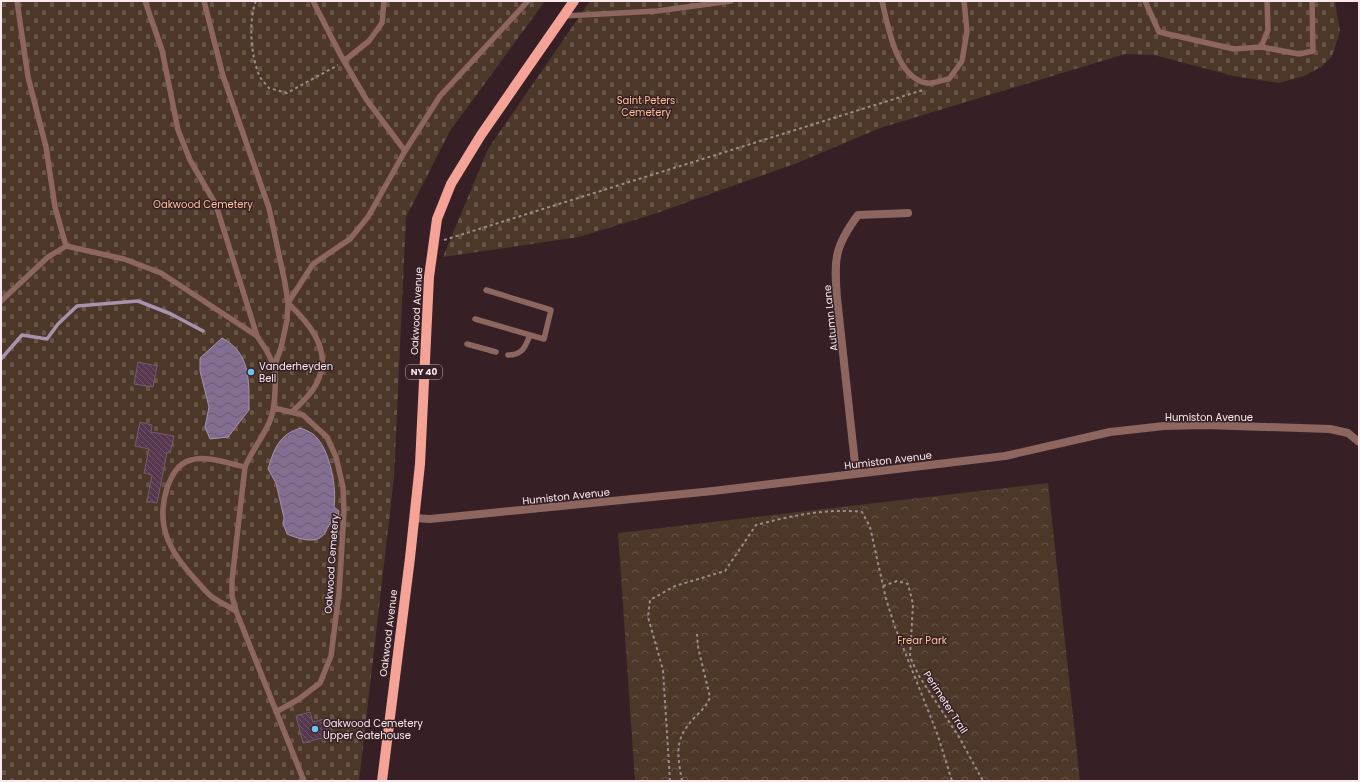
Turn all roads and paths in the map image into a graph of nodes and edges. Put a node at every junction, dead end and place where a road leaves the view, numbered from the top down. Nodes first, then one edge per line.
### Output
1 (17, 1) edge
2 (145, 1) edge
3 (204, 1) edge
4 (256, 1) edge
5 (313, 1) edge
6 (384, 1) edge
7 (528, 1) edge
8 (574, 1) edge
9 (730, 1) edge
10 (882, 1) edge
11 (964, 1) edge
12 (1145, 1) edge
13 (1267, 1) edge
14 (1312, 1) edge
15 (564, 16) junction
16 (1261, 47) junction
17 (344, 61) junction
18 (928, 83) junction
19 (404, 151) junction
20 (908, 213) dead end
21 (433, 243) junction
22 (66, 246) junction
23 (486, 290) dead end
24 (1, 301) edge
25 (288, 303) junction
26 (475, 319) dead end
27 (530, 335) junction
28 (257, 336) junction
29 (467, 344) dead end
30 (496, 352) dead end
31 (508, 355) dead end
32 (274, 367) junction
33 (274, 408) junction
34 (292, 412) junction
35 (1359, 442) edge
36 (245, 467) junction
37 (856, 473) junction
38 (414, 518) junction
39 (883, 586) junction
40 (236, 611) junction
41 (697, 634) dead end
42 (276, 712) junction
43 (304, 781) edge
44 (382, 781) edge
45 (670, 781) edge
46 (682, 781) edge
47 (952, 781) edge
48 (982, 781) edge

1 - 22 lane
2 - 28 lane
3 - 25 lane
4 - 17 path
5 - 17 lane
6 - 17 lane
7 - 19 lane
8 - 15 main road, Oakwood Avenue / NY 40
9 - 15 lane
10 - 18 lane
11 - 18 lane
12 - 16 lane
13 - 16 lane
14 - 16 lane
15 - 21 main road, Oakwood Avenue / NY 40
17 - 19 lane
18 - 21 path
19 - 25 lane
20 - 37 street, Autumn Lane
21 - 38 main road, Oakwood Avenue / NY 40
22 - 24 lane
22 - 28 lane
23 - 27 lane
25 - 32 lane
25 - 34 lane
26 - 27 lane
27 - 31 lane
28 - 32 lane
29 - 30 lane
32 - 33 lane
33 - 34 lane, Oakwood Cemetery
33 - 36 lane
34 - 42 lane, Oakwood Cemetery
35 - 37 street, Humiston Avenue
36 - 40 lane
36 - 40 lane
37 - 38 street, Humiston Avenue
38 - 44 main road, Oakwood Avenue / NY 40
39 - 45 path
39 - 47 path
39 - 48 path, Perimeter Trail
40 - 42 lane
41 - 46 path
42 - 43 lane

